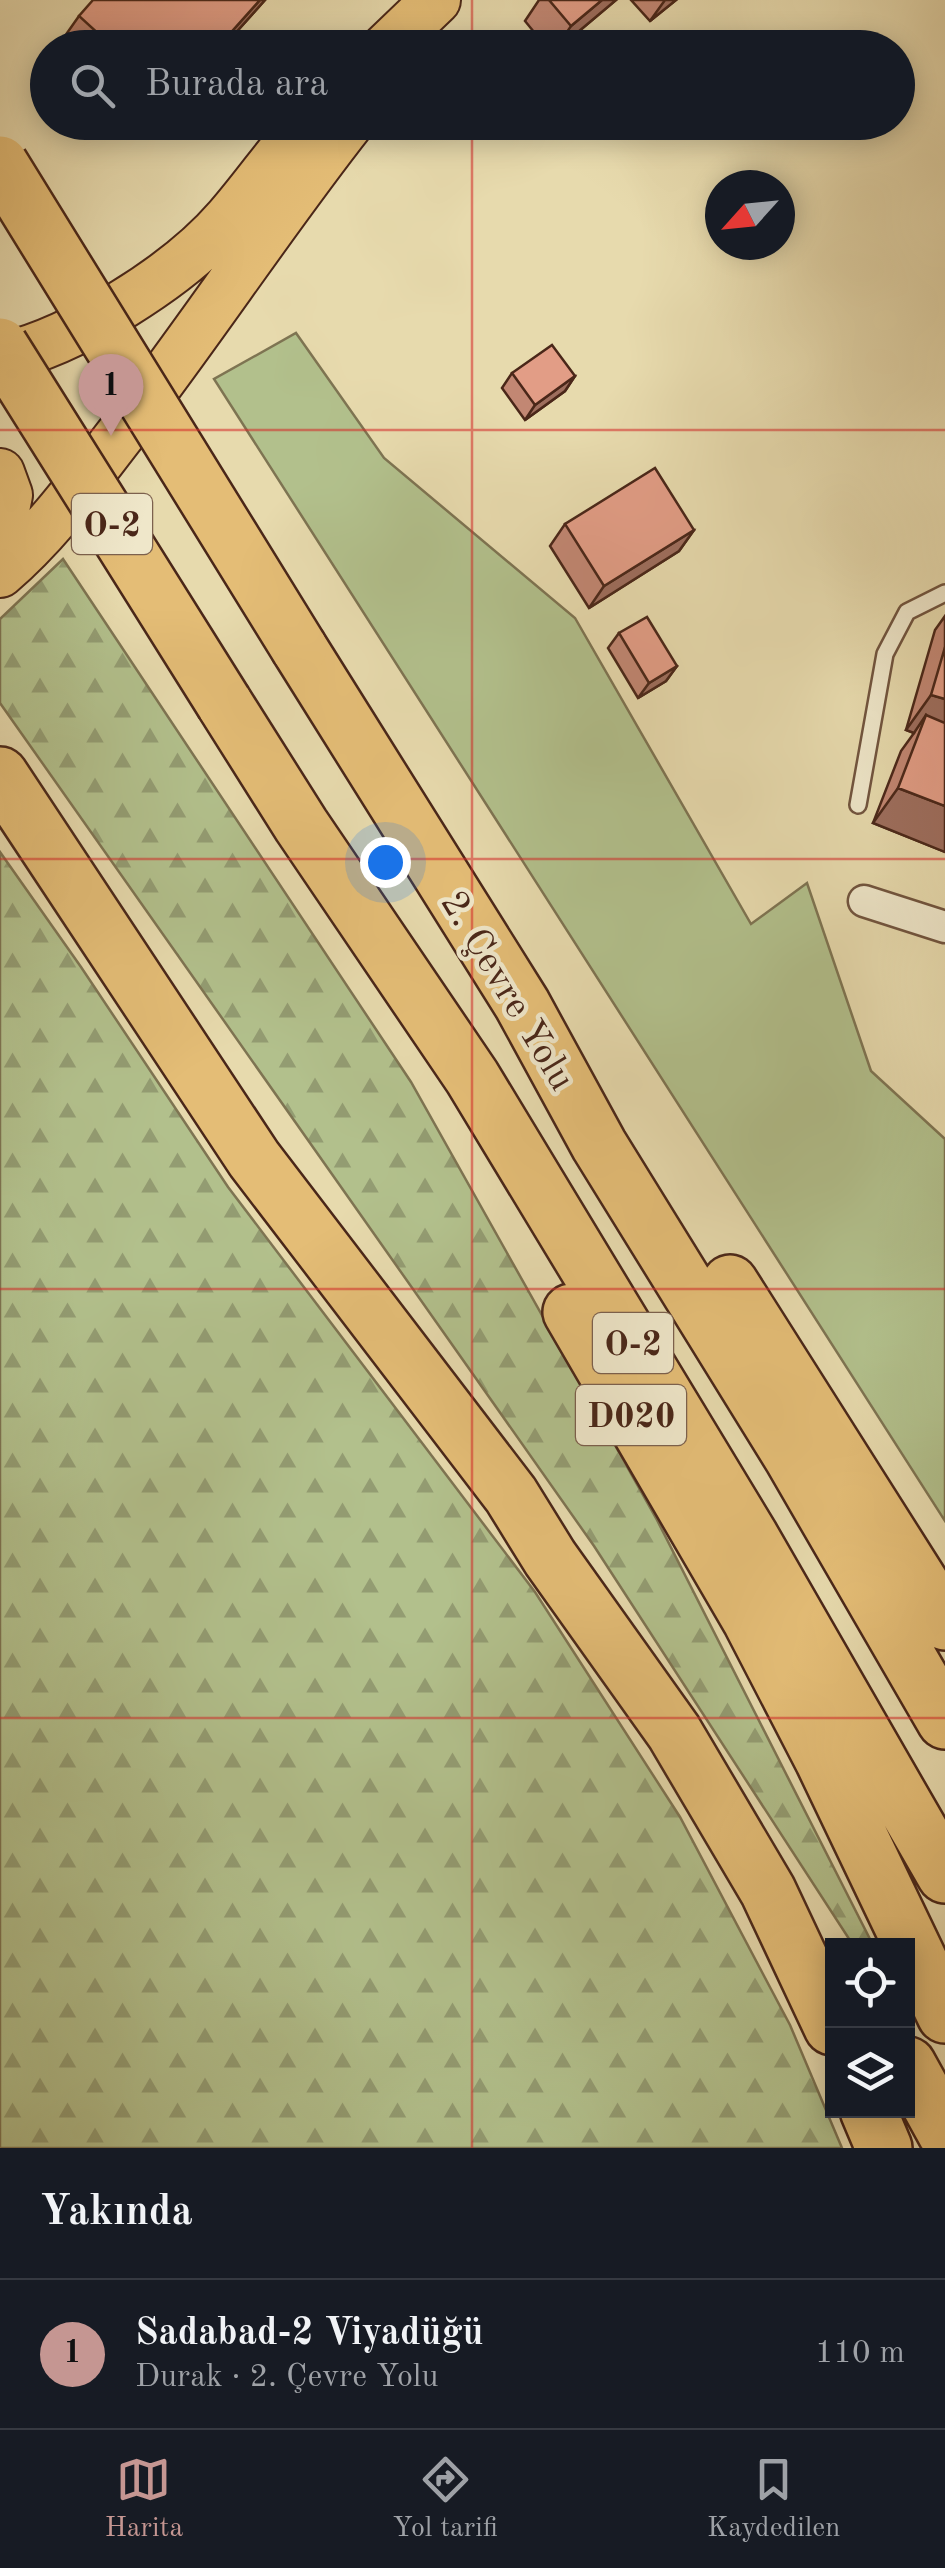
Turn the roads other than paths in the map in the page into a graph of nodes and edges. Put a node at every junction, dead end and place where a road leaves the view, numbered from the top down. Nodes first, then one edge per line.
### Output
1 (436, 0) edge
2 (406, 30) edge
3 (293, 140) edge
4 (337, 140) edge
5 (0, 164) edge
6 (0, 346) edge
7 (0, 358) edge
8 (0, 474) edge
9 (0, 534) edge
10 (0, 573) edge
11 (945, 593) edge
12 (0, 775) edge
13 (858, 805) dead end
14 (301, 824) junction
15 (864, 900) dead end
16 (945, 927) edge
17 (522, 1004) junction
18 (512, 1495) junction
19 (945, 1622) edge
20 (945, 1722) edge
21 (945, 1875) edge
22 (832, 1938) edge
23 (825, 2012) edge
24 (945, 2016) edge
25 (915, 2078) edge
26 (871, 2118) edge
27 (945, 2132) edge
28 (884, 2148) edge

1 - 2 main road
3 - 7 main road
4 - 10 main road
5 - 17 highway, 2. Çevre Yolu / O-2, bridge
6 - 14 highway, 2. Çevre Yolu / O-2, bridge
8 - 9 main road
11 - 13 lane
12 - 18 highway
14 - 21 highway, 2. Çevre Yolu / O-2
14 - 24 highway, D020
15 - 16 street
17 - 19 highway
17 - 20 highway, 2. Çevre Yolu / O-2
18 - 22 highway
18 - 23 highway
25 - 27 highway
26 - 28 highway

